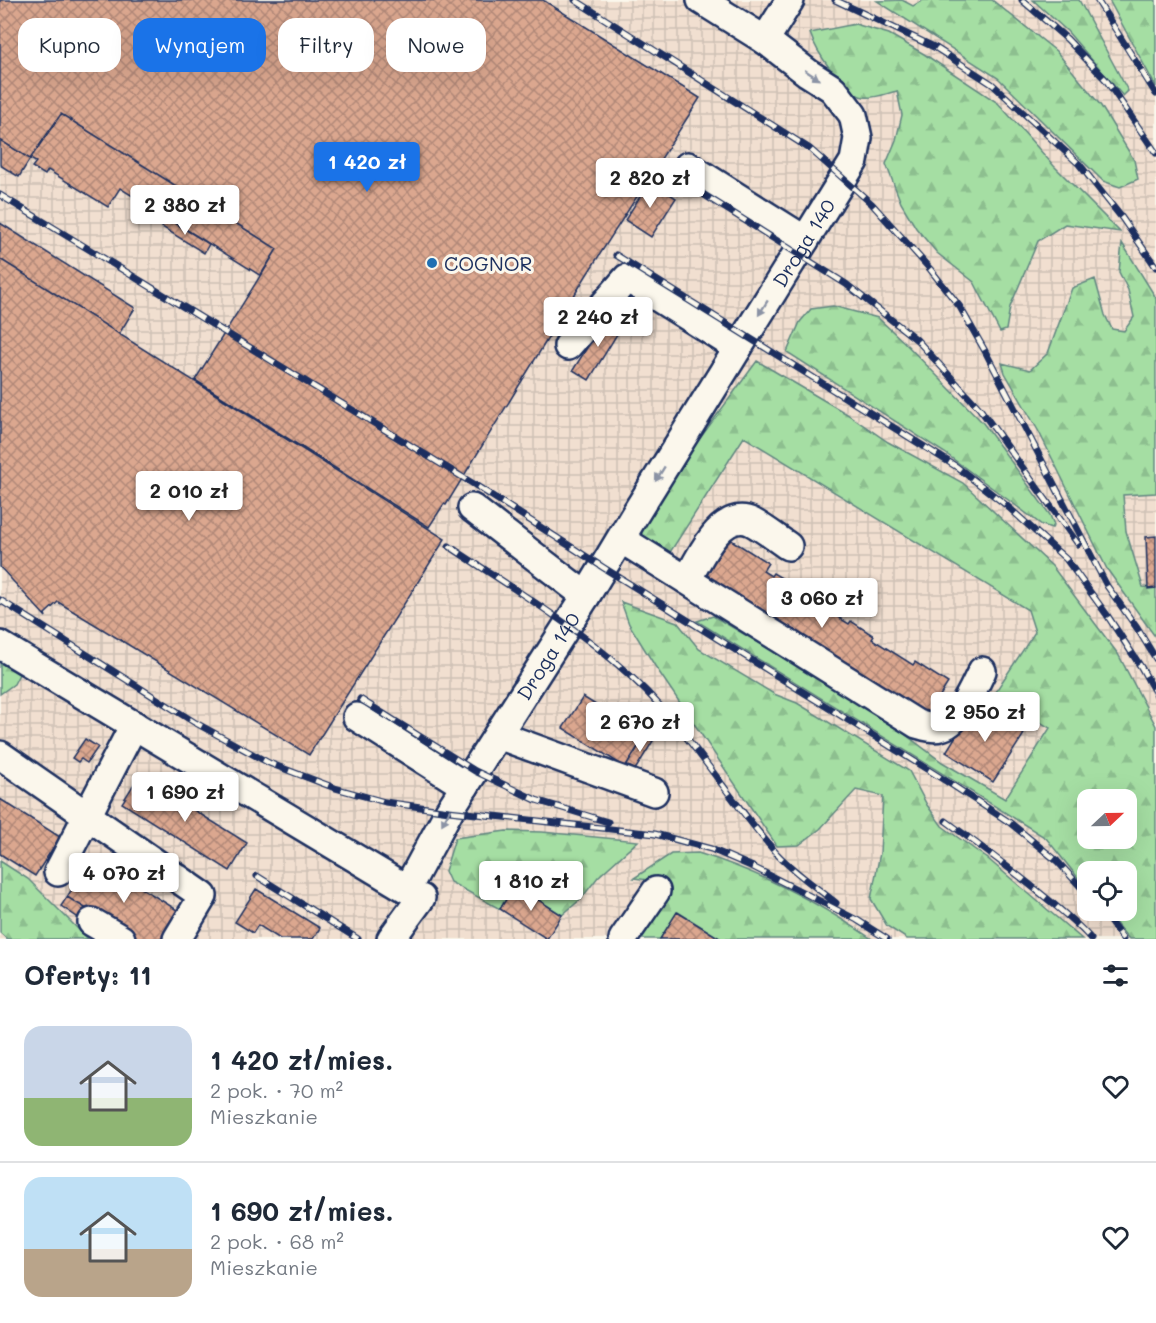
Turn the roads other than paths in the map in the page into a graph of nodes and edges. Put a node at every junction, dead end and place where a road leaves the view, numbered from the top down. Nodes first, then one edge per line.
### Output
1 (701, 0) edge
2 (790, 0) edge
3 (765, 40) junction
4 (688, 166) dead end
5 (805, 240) junction
6 (567, 346) dead end
7 (738, 348) junction
8 (472, 508) dead end
9 (621, 539) junction
10 (788, 546) dead end
11 (687, 580) junction
12 (586, 596) junction
13 (0, 645) edge
14 (982, 671) dead end
15 (357, 717) dead end
16 (134, 725) junction
17 (498, 735) junction
18 (0, 755) edge
19 (465, 786) junction
20 (654, 792) dead end
21 (87, 816) junction
22 (58, 872) dead end
23 (656, 891) dead end
24 (421, 898) dead end
25 (92, 922) dead end
26 (121, 939) edge
27 (177, 939) edge
28 (391, 939) edge
29 (623, 939) edge

1 - 3 lane, Droga 140
2 - 3 lane
3 -> 5 lane, Droga 140
4 - 5 lane
5 -> 7 lane, Droga 140
6 - 7 lane
7 -> 9 lane, Droga 140
8 - 12 lane
9 - 11 lane
9 - 12 lane, Droga 140
10 - 11 lane
11 - 14 lane
12 - 17 lane, Droga 140
13 - 16 lane, Droga 140
15 - 19 lane
19 -> 16 lane, Droga 140
16 - 21 lane
17 - 19 lane, Droga 140
17 - 20 lane
18 - 21 lane
21 - 22 lane
21 - 27 lane
23 - 29 lane
24 - 28 lane
25 - 26 lane

